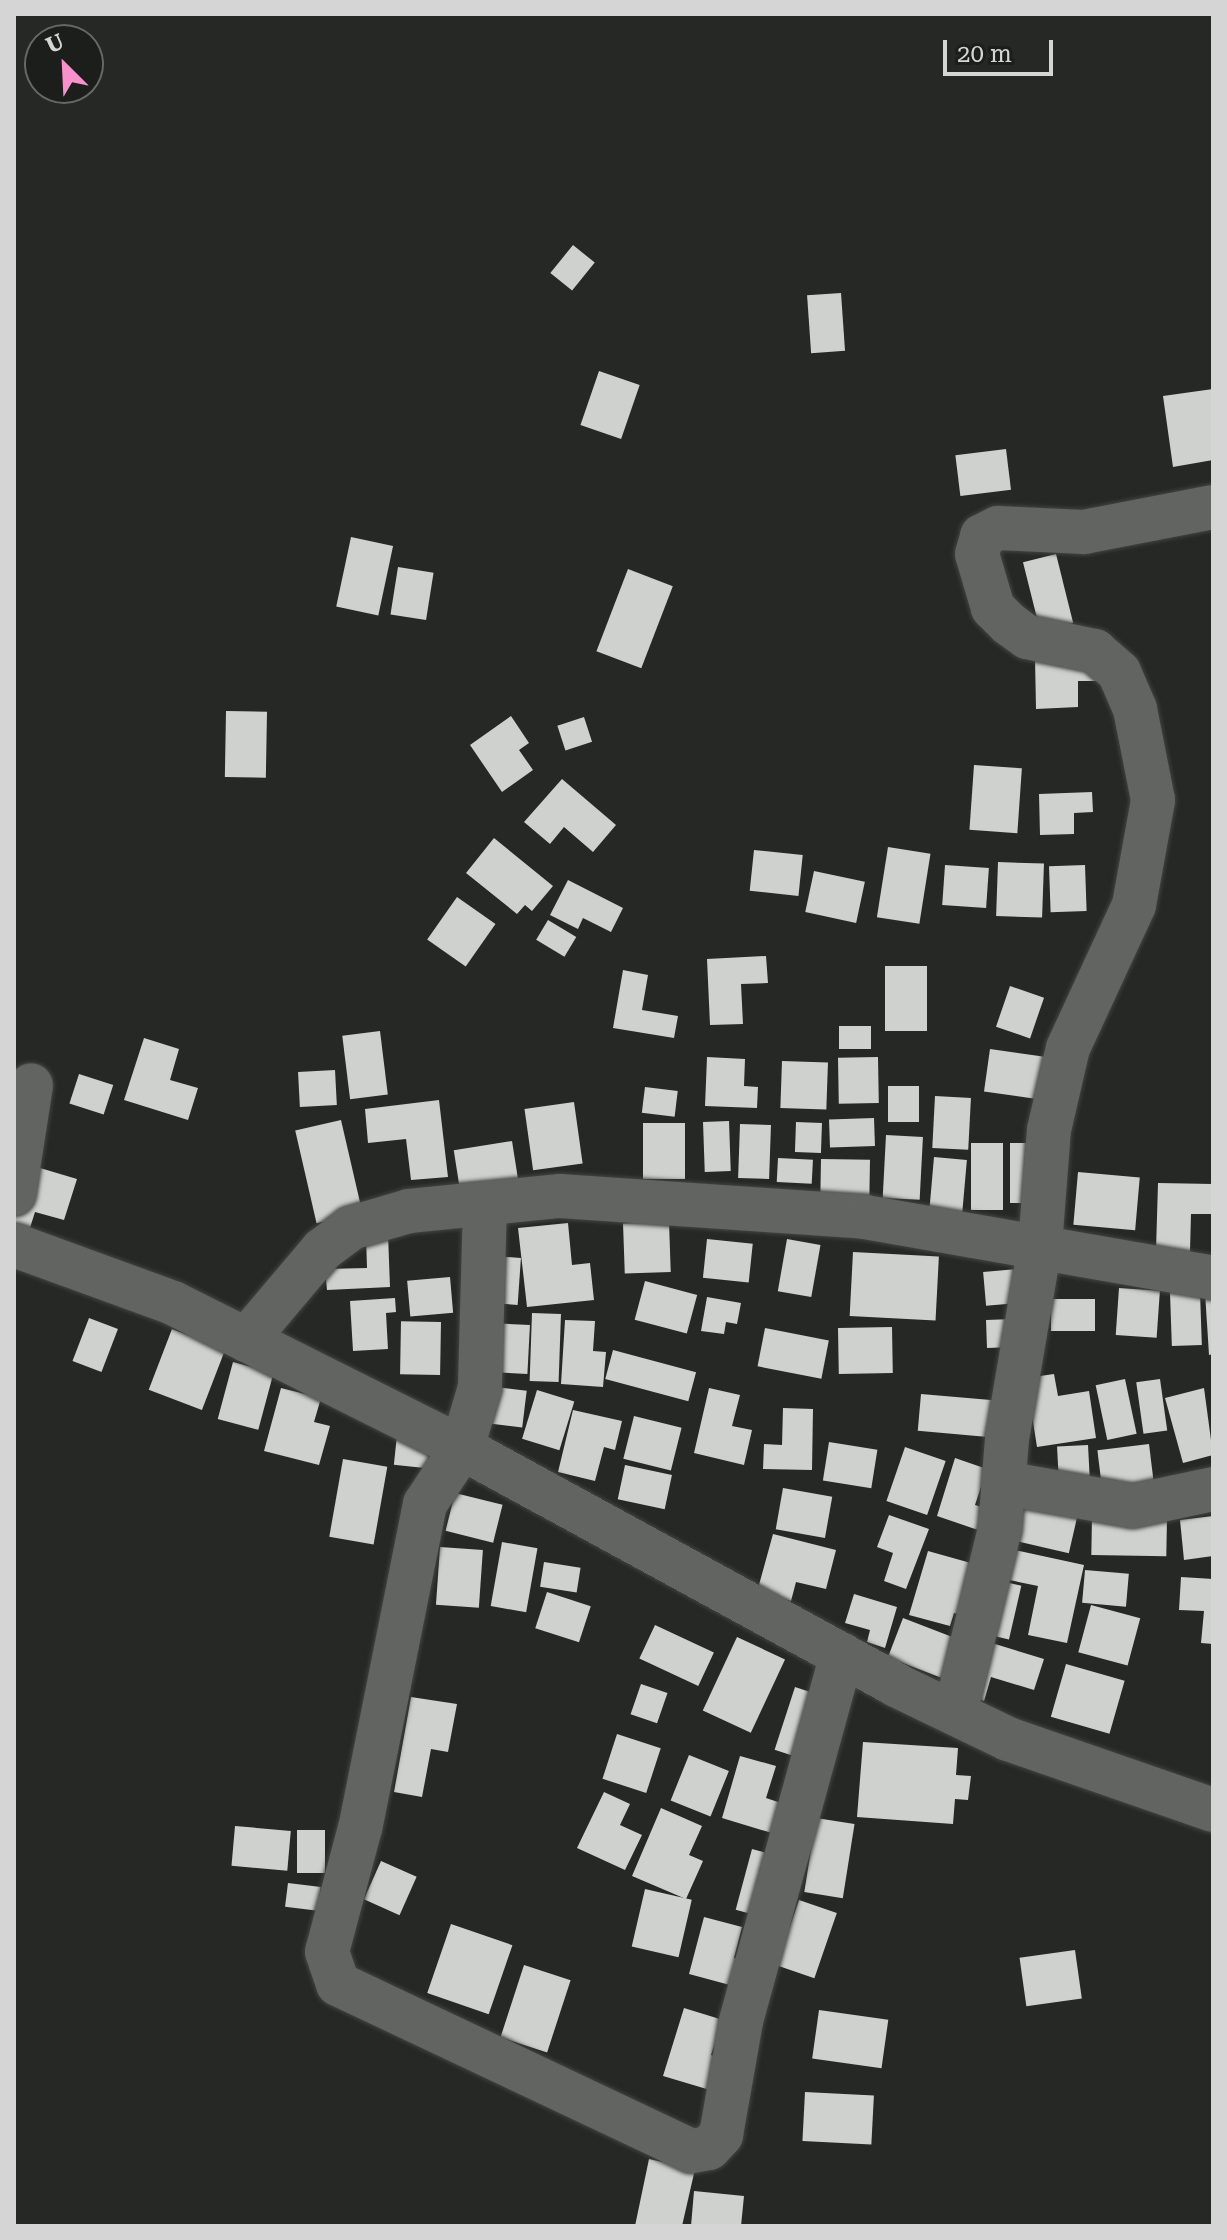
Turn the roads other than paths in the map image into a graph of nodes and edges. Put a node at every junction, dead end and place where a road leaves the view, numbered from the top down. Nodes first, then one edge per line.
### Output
1 (1213, 507) edge
2 (31, 1085) dead end
3 (14, 1194) edge
4 (485, 1204) junction
5 (14, 1245) edge
6 (1040, 1246) junction
7 (1213, 1278) edge
8 (246, 1340) junction
9 (462, 1448) junction
10 (1004, 1483) junction
11 (1213, 1489) edge
12 (842, 1655) junction
13 (955, 1713) junction
14 (1213, 1810) edge

1 - 6 street
2 - 3 street
4 - 6 street
4 - 8 street
4 - 9 street
5 - 8 street
6 - 7 street
6 - 10 street
8 - 9 street
9 - 12 street
9 - 12 street
10 - 11 street
10 - 13 street
12 - 13 street
13 - 14 street

